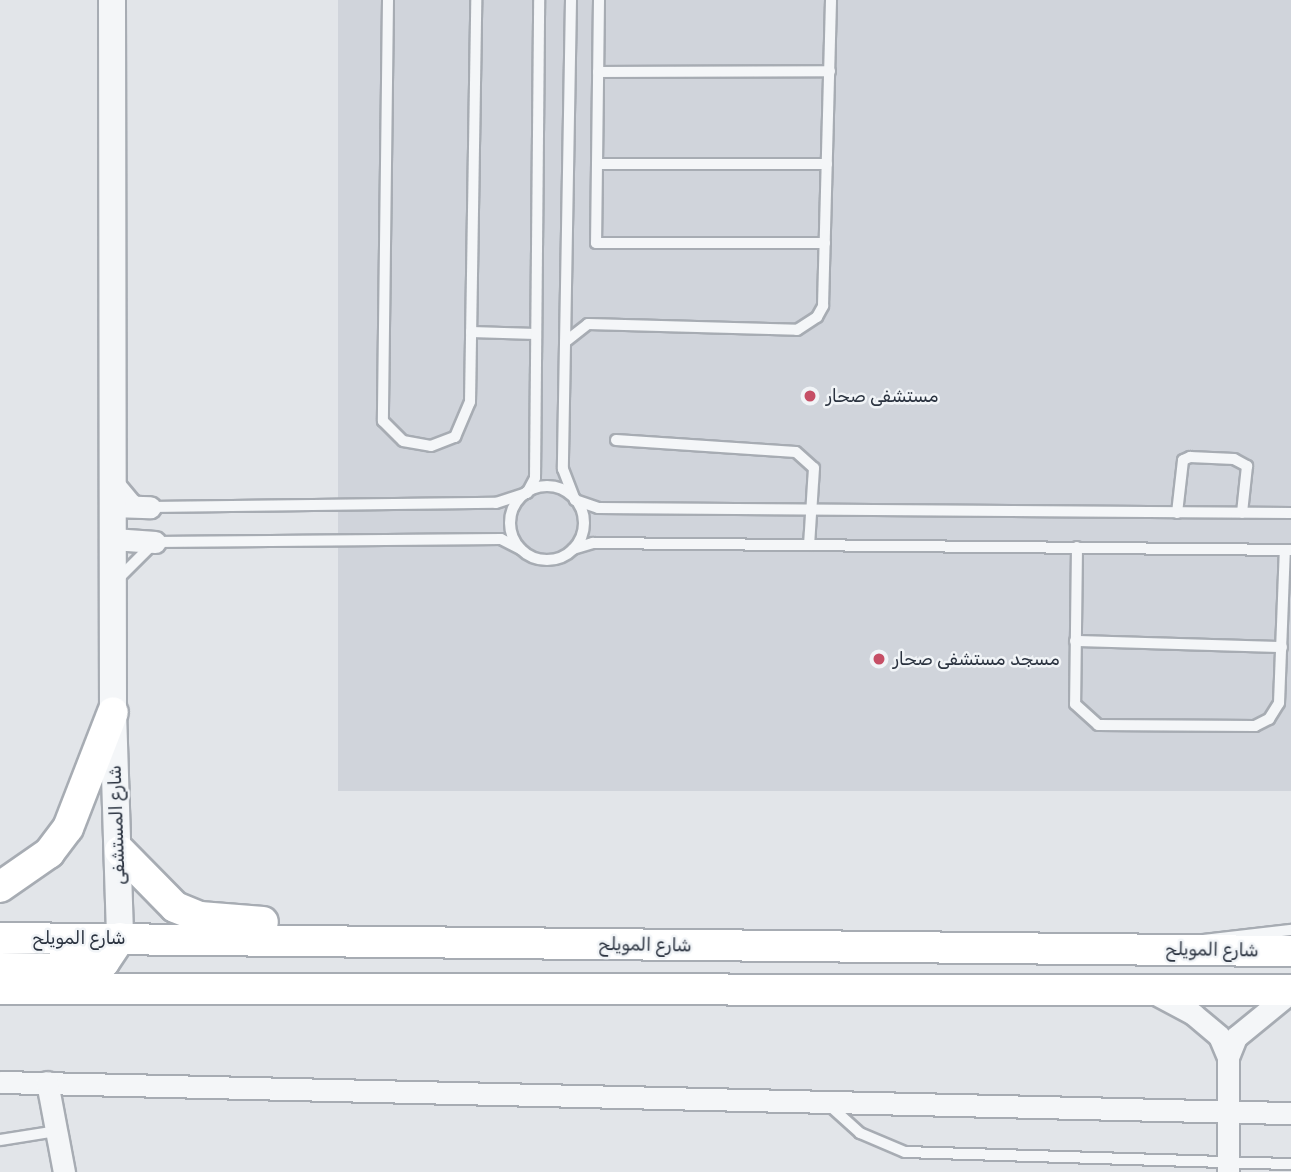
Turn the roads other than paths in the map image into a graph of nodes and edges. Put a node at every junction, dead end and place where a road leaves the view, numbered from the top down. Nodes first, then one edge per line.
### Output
1 (112, 0) edge
2 (388, 0) edge
3 (476, 0) edge
4 (539, 0) edge
5 (571, 0) edge
6 (831, 0) edge
7 (598, 2) edge
8 (830, 71) junction
9 (598, 72) junction
10 (597, 164) junction
11 (827, 164) junction
12 (825, 243) junction
13 (471, 332) junction
14 (536, 334) junction
15 (565, 342) junction
16 (617, 440) dead end
17 (112, 470) junction
18 (527, 493) junction
19 (575, 500) junction
20 (112, 506) junction
21 (150, 507) junction
22 (811, 509) junction
23 (1177, 513) junction
24 (1242, 513) junction
25 (1291, 513) edge
26 (113, 539) junction
27 (155, 542) junction
28 (809, 545) junction
29 (1077, 547) junction
30 (521, 549) junction
31 (573, 550) junction
32 (1288, 550) edge
33 (113, 589) junction
34 (1075, 641) junction
35 (1282, 647) junction
36 (113, 712) junction
37 (120, 851) junction
38 (0, 887) edge
39 (1291, 930) edge
40 (0, 938) edge
41 (120, 938) junction
42 (566, 944) junction
43 (1182, 950) junction
44 (1291, 951) edge
45 (0, 968) edge
46 (1145, 988) junction
47 (0, 989) edge
48 (1291, 991) edge
49 (1228, 1057) junction
50 (0, 1082) edge
51 (47, 1082) junction
52 (822, 1098) junction
53 (1229, 1112) junction
54 (1291, 1113) edge
55 (57, 1131) junction
56 (0, 1140) edge
57 (1291, 1164) edge
58 (1228, 1167) edge
59 (64, 1172) edge

1 - 17 street, شارع المستشفى
2 - 13 lane
3 - 13 lane
4 - 14 lane
5 - 15 lane
6 - 8 lane
7 - 9 lane
8 - 9 lane
8 - 11 lane
9 - 10 lane
10 - 11 lane
10 - 12 lane
11 - 12 lane
12 - 15 lane
13 - 14 lane
14 - 18 lane
15 - 19 lane
16 - 22 lane
17 - 20 street, شارع المستشفى
17 - 21 lane
18 - 19 lane
18 - 21 lane
18 - 30 lane
19 - 22 lane
19 - 31 lane
20 - 21 street
20 - 26 street, شارع المستشفى
22 - 23 lane
22 - 28 lane
23 - 24 lane
23 - 24 lane
24 - 25 lane
26 - 27 street
26 - 33 street, شارع المستشفى
27 - 30 lane
27 - 33 lane
28 - 29 lane
28 - 31 lane
29 - 32 lane
29 - 34 lane
30 - 31 lane
32 - 35 lane
33 - 36 street, شارع المستشفى
34 - 35 lane
34 - 35 lane
36 - 37 street, شارع المستشفى
36 - 38 main road
37 - 41 street, شارع المستشفى
37 - 42 main road
39 - 43 lane
40 - 41 main road, شارع المويلح
41 - 42 main road, شارع المويلح
41 - 45 main road
42 - 43 main road, شارع المويلح
43 - 44 main road, شارع المويلح
46 - 47 main road
46 - 48 main road
46 - 49 street
48 - 49 street
49 - 53 street
50 - 51 street
51 - 52 street
51 - 55 street
52 - 53 street
52 - 58 lane
53 - 54 street
53 - 58 street
55 - 56 lane
55 - 59 street
57 - 58 lane

